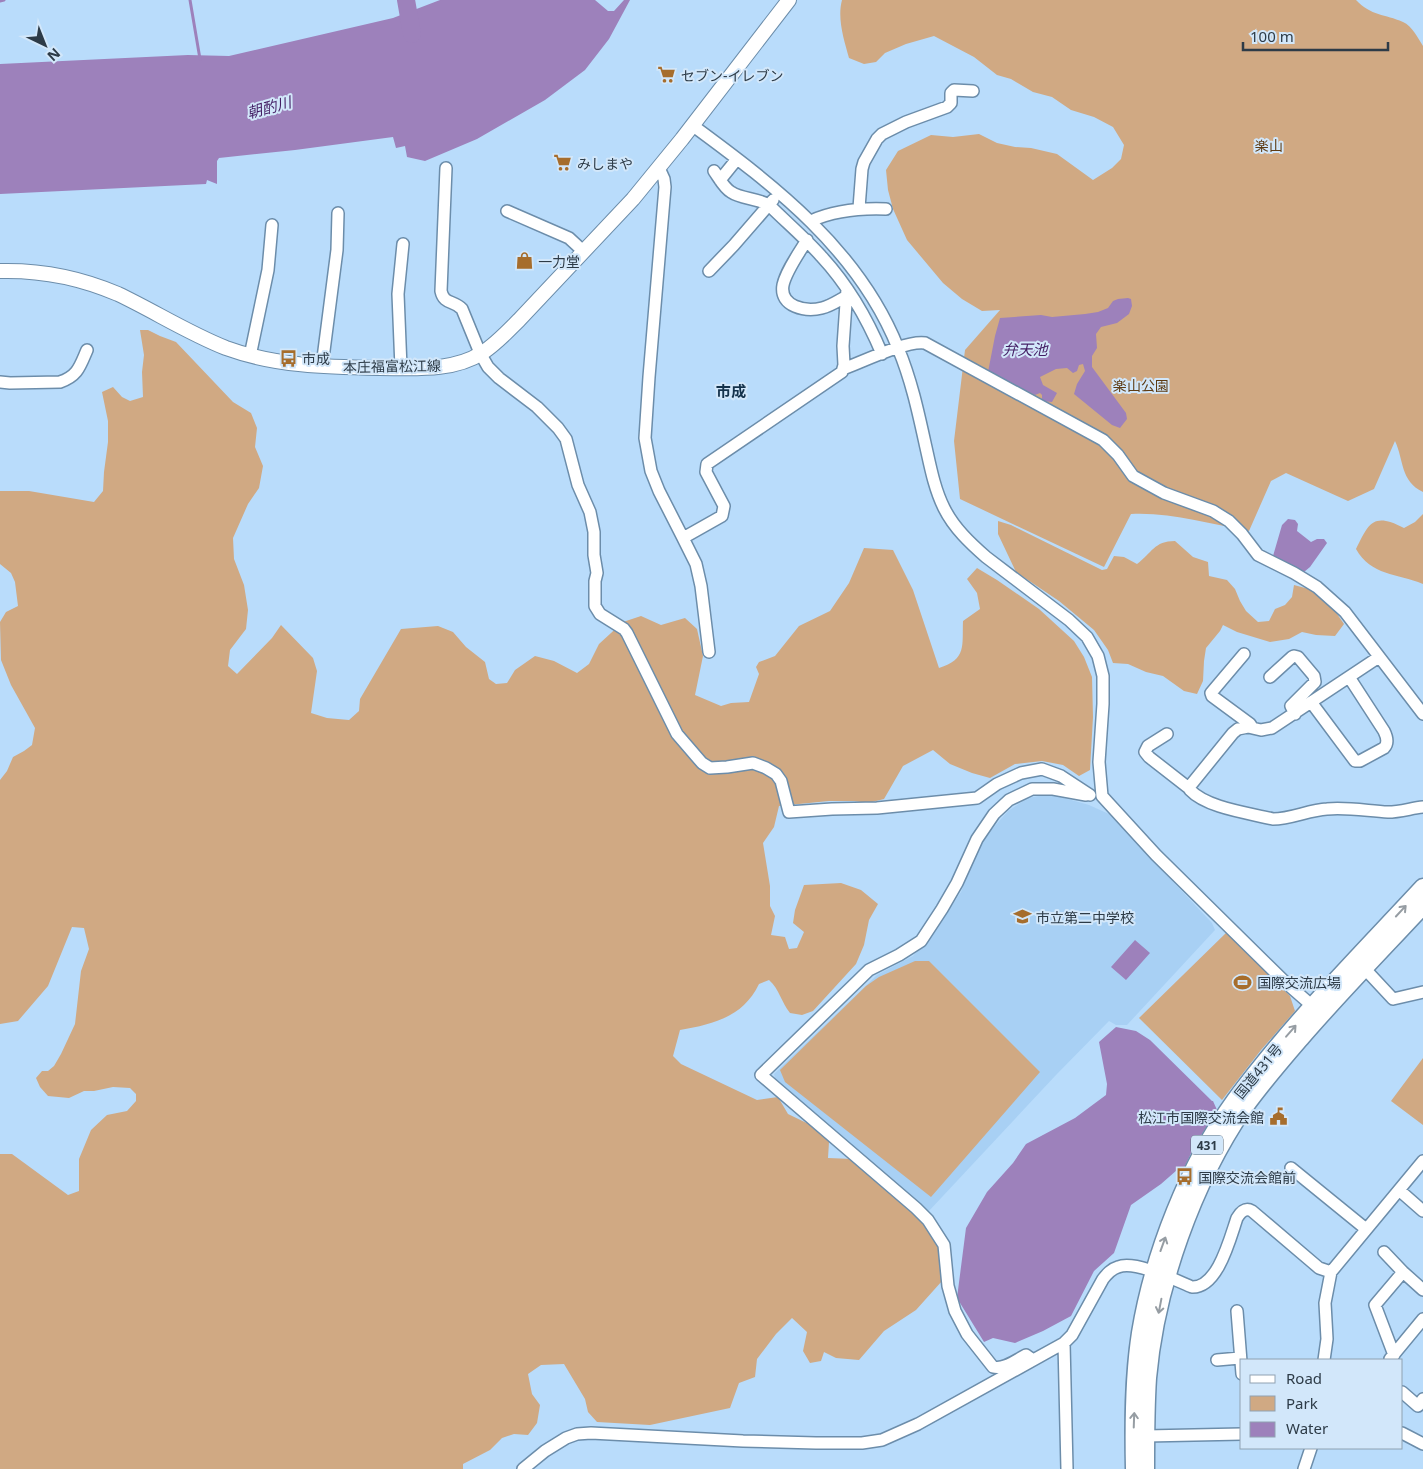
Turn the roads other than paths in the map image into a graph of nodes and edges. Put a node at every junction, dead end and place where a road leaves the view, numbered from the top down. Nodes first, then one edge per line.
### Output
1 (784, 2) edge
2 (973, 91) dead end
3 (692, 126) junction
4 (737, 159) junction
5 (446, 168) dead end
6 (659, 168) junction
7 (779, 192) junction
8 (768, 205) junction
9 (859, 208) junction
10 (886, 209) dead end
11 (507, 210) dead end
12 (338, 213) dead end
13 (811, 222) junction
14 (272, 225) dead end
15 (807, 240) junction
16 (403, 244) dead end
17 (583, 251) junction
18 (0, 271) edge
19 (709, 271) dead end
20 (847, 293) junction
21 (898, 348) junction
22 (86, 350) dead end
23 (480, 354) junction
24 (882, 354) junction
25 (250, 356) junction
26 (322, 366) junction
27 (401, 368) junction
28 (843, 369) junction
29 (0, 382) edge
30 (683, 538) junction
31 (709, 652) dead end
32 (1244, 654) dead end
33 (1379, 657) junction
34 (1270, 677) dead end
35 (1349, 677) junction
36 (1311, 702) junction
37 (1294, 714) junction
38 (1423, 714) edge
39 (1252, 727) junction
40 (1167, 734) dead end
41 (1190, 788) junction
42 (1090, 795) junction
43 (1102, 796) junction
44 (1423, 806) edge
45 (1423, 887) edge
46 (1423, 906) edge
47 (1364, 969) junction
48 (1423, 992) edge
49 (1317, 1010) junction
50 (1423, 1161) edge
51 (1290, 1168) dead end
52 (1399, 1190) junction
53 (1423, 1211) edge
54 (1366, 1229) junction
55 (1384, 1252) dead end
56 (1331, 1272) junction
57 (1402, 1272) junction
58 (1160, 1274) junction
59 (1423, 1290) edge
60 (1237, 1311) dead end
61 (1423, 1319) edge
62 (1064, 1343) junction
63 (1240, 1358) joint
64 (1391, 1358) edge
65 (1324, 1359) edge
66 (1034, 1360) junction
67 (1217, 1360) dead end
68 (1403, 1393) edge
69 (1423, 1399) edge
70 (1403, 1433) edge
71 (1240, 1434) edge
72 (1146, 1436) junction
73 (1423, 1444) edge
74 (1311, 1449) edge
75 (523, 1469) edge
76 (1067, 1469) edge
77 (1134, 1469) edge
78 (1146, 1469) edge
79 (1304, 1469) edge

1 - 3 main road, 本庄福富松江線
2 - 9 street
3 - 4 street
3 - 6 main road, 本庄福富松江線
4 - 7 street
4 - 8 street
5 - 23 street
6 - 17 main road, 本庄福富松江線
6 - 30 street
7 - 8 street
7 - 13 street
8 - 15 street
8 - 19 street
9 - 10 street
9 - 13 street
11 - 17 street
12 - 26 street
13 - 21 street
14 - 25 street
15 - 20 street
15 - 20 street
16 - 27 street
17 - 23 main road, 本庄福富松江線
18 - 25 main road, 本庄福富松江線
20 - 24 street
20 - 28 street
21 - 24 street
21 - 33 street
21 - 43 street
22 - 29 street
23 - 27 main road, 本庄福富松江線
23 - 42 street
24 - 28 street
25 - 26 main road, 本庄福富松江線
26 - 27 main road, 本庄福富松江線
28 - 30 street
30 - 31 street
32 - 39 street
33 - 35 street
33 - 38 street
34 - 37 street
35 - 36 street
35 - 36 street
36 - 37 street
37 - 39 street
39 - 41 street
40 - 41 street
41 - 44 street
42 - 43 street
42 - 66 street
43 - 49 street
49 -> 45 highway, 国道431号 / 431
46 - 47 highway, 国道431号 / 431
47 - 48 street
47 - 49 highway, 国道431号 / 431
49 - 58 highway, 国道431号 / 431
50 - 52 street
51 - 54 street
52 - 53 street
52 - 54 street
54 - 56 street
55 - 57 street
56 - 58 street
56 - 65 street
57 - 59 street
57 - 64 street
58 - 62 street
58 -> 72 highway, 国道431号 / 431
77 -> 58 highway, 国道431号 / 431
60 - 63 street
61 - 64 street
62 - 66 street
62 - 76 street
63 - 67 street
66 - 75 street
68 - 69 street
70 - 73 street
71 - 72 street
72 - 78 highway, 国道431号 / 431
74 - 79 street

